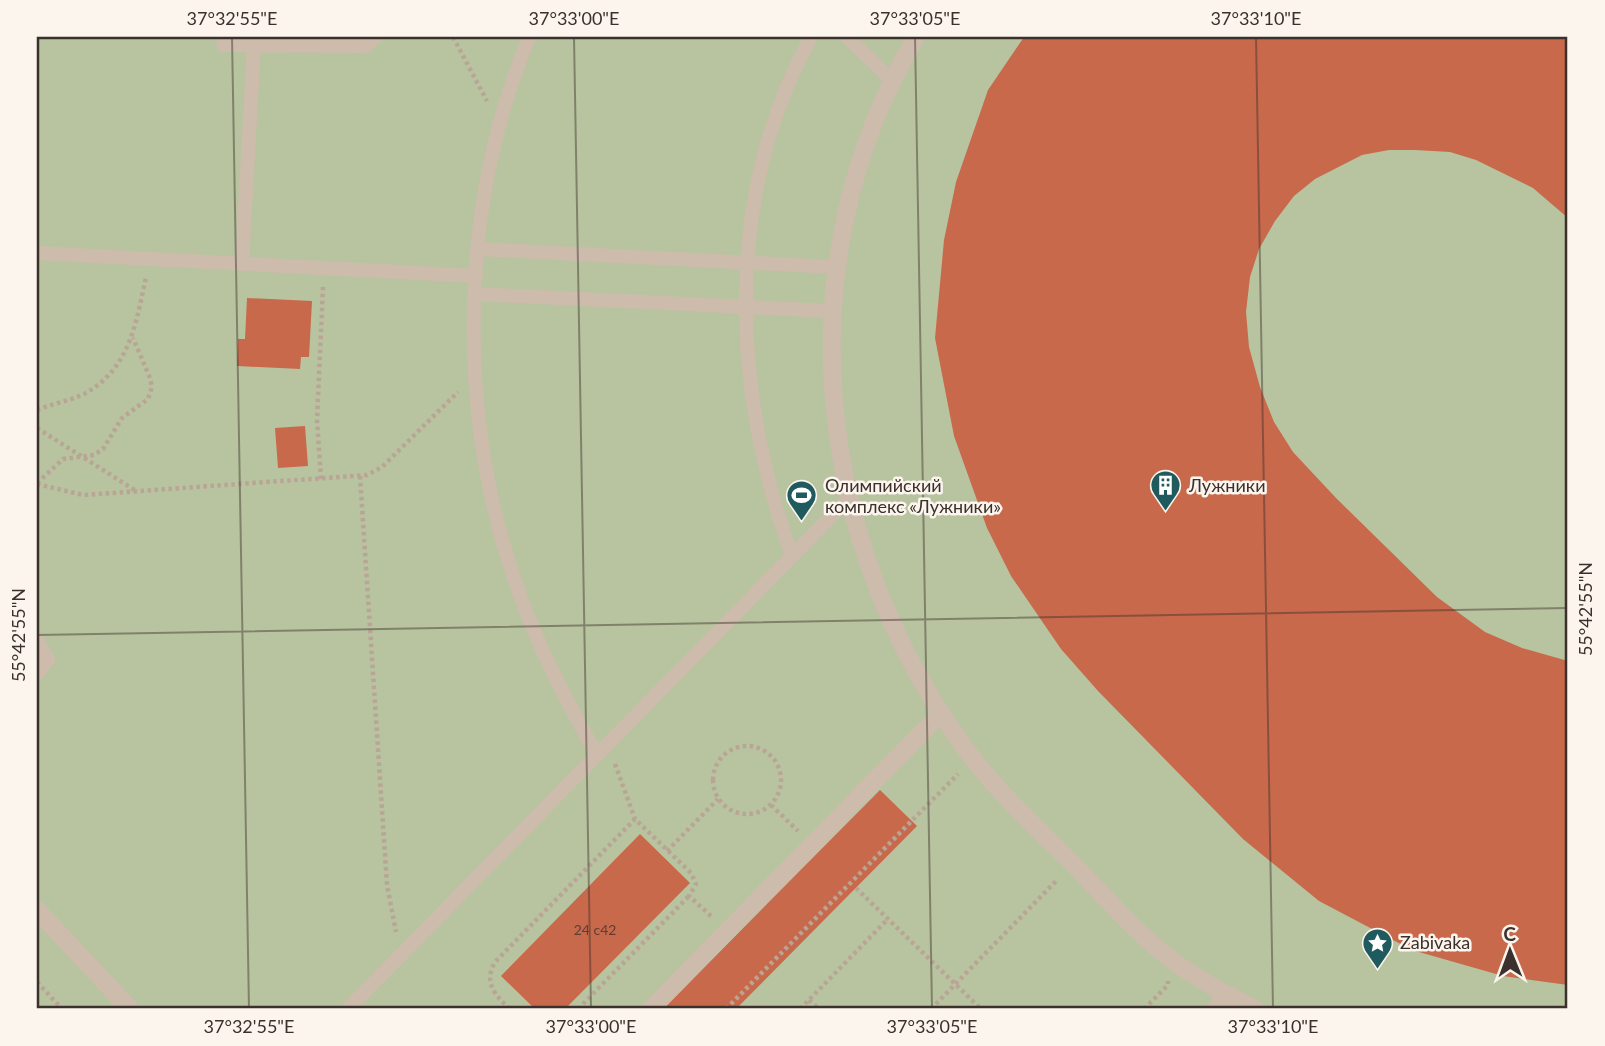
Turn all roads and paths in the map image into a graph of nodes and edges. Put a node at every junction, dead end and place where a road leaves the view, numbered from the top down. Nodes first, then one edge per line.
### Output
1 (376, 37) edge
2 (453, 37) edge
3 (529, 37) edge
4 (811, 37) edge
5 (847, 37) edge
6 (916, 37) edge
7 (223, 45) dead end
8 (254, 45) junction
9 (891, 80) junction
10 (500, 127) junction
11 (478, 249) junction
12 (37, 253) edge
13 (149, 259) junction
14 (748, 262) junction
15 (243, 264) junction
16 (835, 267) junction
17 (324, 268) junction
18 (476, 276) junction
19 (475, 293) junction
20 (745, 307) junction
21 (831, 311) junction
22 (133, 338) junction
23 (476, 374) junction
24 (37, 410) edge
25 (37, 428) edge
26 (83, 458) junction
27 (360, 476) junction
28 (321, 479) junction
29 (37, 484) edge
30 (136, 491) junction
31 (850, 497) junction
32 (792, 556) junction
33 (37, 640) edge
34 (37, 674) edge
35 (941, 713) junction
36 (610, 742) junction
37 (597, 755) junction
38 (955, 777) dead end
39 (718, 799) junction
40 (635, 819) junction
41 (667, 850) junction
42 (1074, 864) junction
43 (856, 888) dead end
44 (689, 896) junction
45 (37, 910) edge
46 (888, 919) junction
47 (729, 932) junction
48 (402, 954) junction
49 (37, 982) edge
50 (956, 985) junction
51 (1168, 985) dead end
52 (1228, 995) junction
53 (809, 1000) junction
54 (62, 1009) edge
55 (130, 1009) edge
56 (348, 1009) edge
57 (509, 1009) edge
58 (578, 1009) edge
59 (651, 1009) edge
60 (726, 1009) edge
61 (800, 1009) edge
62 (819, 1009) edge
63 (932, 1009) edge
64 (981, 1009) edge
65 (1144, 1009) edge
66 (1215, 1009) edge
67 (1255, 1009) edge

1 - 8 lane
2 - 10 path
3 - 10 lane
4 - 14 lane
5 - 9 lane
6 - 9 street
7 - 8 lane
8 - 15 lane
9 - 16 street
10 - 11 lane
11 - 14 lane
11 - 18 lane
12 - 13 lane
13 - 15 lane
13 - 22 path
14 - 16 lane
14 - 20 lane
15 - 17 lane
16 - 21 street
17 - 18 lane
17 - 28 path
18 - 19 lane
19 - 20 lane
19 - 23 lane
20 - 21 lane
20 - 32 lane
21 - 31 street
22 - 24 path
22 - 26 path
23 - 27 path
23 - 37 lane
25 - 26 path
26 - 29 path
26 - 30 path
27 - 28 path
27 - 48 path
28 - 30 path
29 - 30 path
31 - 32 lane
31 - 35 street
32 - 36 lane
33 - 34 lane
35 - 42 street
35 - 47 street
36 - 37 lane
36 - 40 path
37 - 48 lane
38 - 60 path
39 - 39 path
39 - 41 path
40 - 41 path
40 - 57 path
41 - 44 path
42 - 50 path
42 - 52 street
43 - 46 path
44 - 47 path
44 - 58 path
45 - 55 street
46 - 50 path
46 - 53 path
47 - 59 street
48 - 56 lane
49 - 54 path
50 - 63 path
50 - 64 path
51 - 65 path
52 - 66 street
52 - 67 street
53 - 61 path
53 - 62 path

